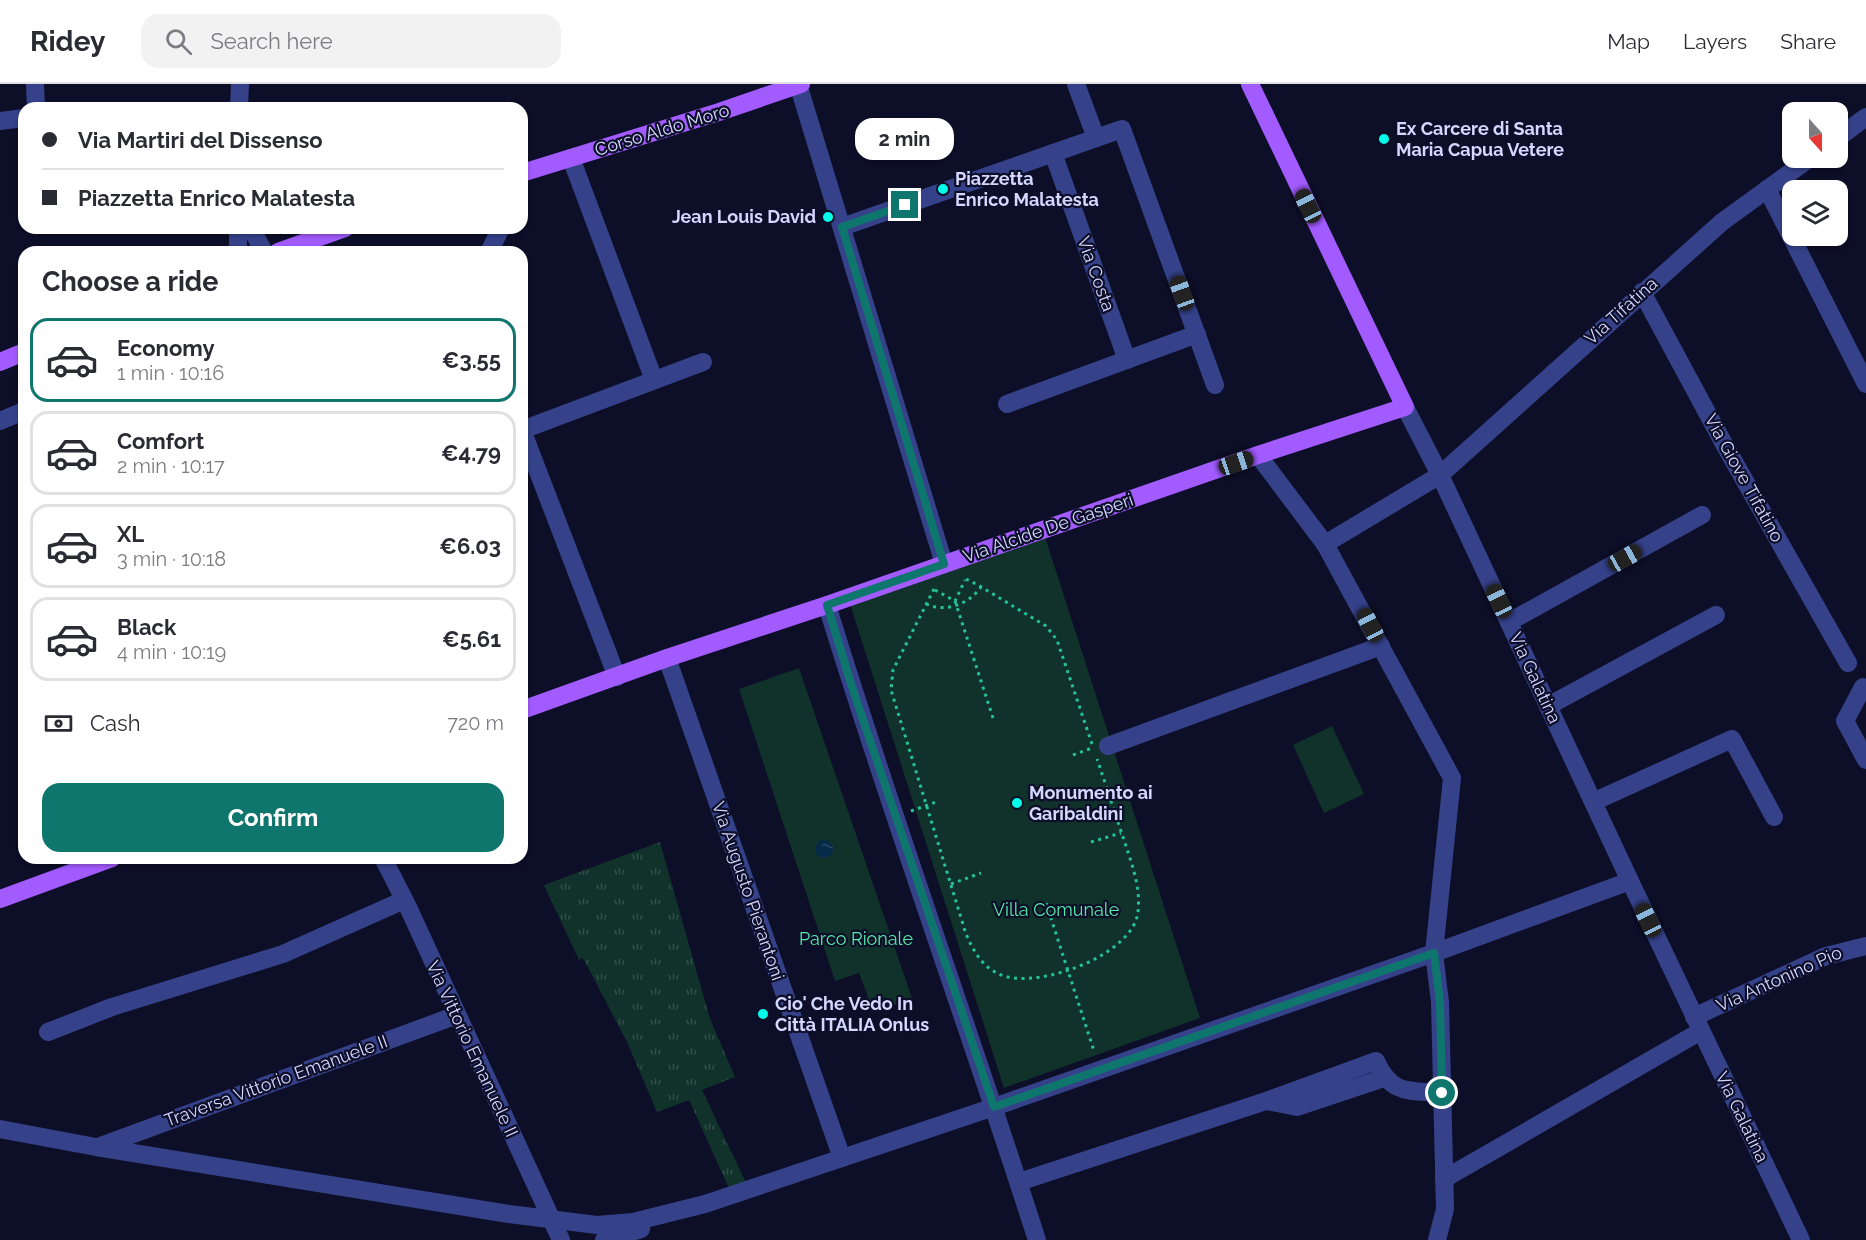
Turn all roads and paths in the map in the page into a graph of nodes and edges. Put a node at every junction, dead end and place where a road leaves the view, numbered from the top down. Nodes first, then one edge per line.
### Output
1 (35, 84) edge
2 (240, 84) edge
3 (799, 84) edge
4 (1076, 84) edge
5 (1250, 84) edge
6 (36, 102) edge
7 (239, 102) edge
8 (1866, 117) edge
9 (18, 118) edge
10 (0, 121) edge
11 (1848, 130) edge
12 (1096, 138) junction
13 (1053, 153) junction
14 (571, 158) junction
15 (1796, 168) edge
16 (528, 171) edge
17 (1767, 189) junction
18 (842, 227) junction
19 (328, 234) edge
20 (295, 246) edge
21 (1642, 292) junction
22 (1197, 334) junction
23 (18, 355) edge
24 (1127, 360) junction
25 (703, 362) dead end
26 (0, 363) edge
27 (654, 380) junction
28 (1866, 384) edge
29 (1215, 385) dead end
30 (1007, 404) dead end
31 (1405, 407) junction
32 (18, 414) edge
33 (0, 421) edge
34 (528, 428) edge
35 (528, 446) edge
36 (1258, 455) junction
37 (1440, 475) junction
38 (1702, 515) dead end
39 (1325, 544) junction
40 (944, 564) junction
41 (969, 572) dead end
42 (966, 579) junction
43 (928, 586) dead end
44 (981, 586) junction
45 (934, 589) junction
46 (956, 603) junction
47 (926, 604) junction
48 (827, 605) junction
49 (1716, 615) dead end
50 (1509, 622) junction
51 (1381, 646) junction
52 (667, 658) junction
53 (1848, 663) dead end
54 (617, 677) junction
55 (1866, 688) edge
56 (1548, 706) junction
57 (528, 708) edge
58 (994, 722) dead end
59 (1100, 751) junction
60 (1866, 760) edge
61 (939, 801) dead end
62 (1593, 802) junction
63 (926, 805) junction
64 (909, 812) dead end
65 (1774, 817) dead end
66 (1121, 833) junction
67 (1091, 842) dead end
68 (96, 864) edge
69 (386, 864) edge
70 (981, 873) dead end
71 (1630, 881) junction
72 (951, 884) junction
73 (0, 899) edge
74 (404, 900) junction
75 (1046, 903) dead end
76 (1866, 946) edge
77 (1434, 953) junction
78 (1068, 970) junction
79 (456, 1015) junction
80 (1698, 1024) junction
81 (48, 1032) dead end
82 (1094, 1052) dead end
83 (1384, 1078) junction
84 (1442, 1093) junction
85 (1266, 1101) junction
86 (994, 1107) junction
87 (1, 1127) edge
88 (96, 1147) junction
89 (842, 1158) junction
90 (1444, 1179) junction
91 (1019, 1182) junction
92 (672, 1214) junction
93 (552, 1221) junction
94 (561, 1240) edge
95 (604, 1240) edge
96 (1037, 1240) edge
97 (1437, 1240) edge
98 (1801, 1240) edge

1 - 6 street
2 - 7 street
3 - 14 main road, Corso Aldo Moro
3 - 18 street
4 - 12 street
5 - 31 main road, Via Galatina
8 - 11 street
9 - 10 street
12 - 13 street
12 - 22 street
13 - 18 street
13 - 24 street, Via Costa
14 - 16 main road, Corso Aldo Moro
14 - 27 street
15 - 17 street, Via Tifatina
17 - 21 street, Via Tifatina
17 - 28 street
18 - 40 street
19 - 20 main road
21 - 37 street, Via Tifatina
21 - 53 street, Via Giove Tifatino
22 - 24 street
22 - 29 street
23 - 26 main road
24 - 30 street
25 - 27 street
27 - 34 street
31 - 36 main road, Via Alcide De Gasperi
31 - 37 street, Via Galatina
32 - 33 street
35 - 54 street
36 - 39 street
36 - 40 main road, Via Alcide De Gasperi
37 - 39 street, Via Tifatina
37 - 50 street, Via Galatina
38 - 50 street
39 - 51 street
40 - 48 main road, Via Alcide De Gasperi
41 - 42 path
42 - 44 path
42 - 46 path
43 - 45 path
44 - 46 path
44 - 59 path
45 - 46 path
45 - 47 path
46 - 47 path
46 - 58 path
47 - 63 path
48 - 52 main road, Via Alcide De Gasperi
48 - 86 street
49 - 56 street
50 - 56 street, Via Galatina
51 - 59 street
51 - 77 street
52 - 54 main road, Via Alcide De Gasperi
52 - 89 street, Via Augusto Pierantoni
54 - 57 main road, Via Alcide De Gasperi
55 - 60 street
56 - 62 street, Via Galatina
59 - 66 path
61 - 63 path
62 - 65 street
62 - 71 street, Via Galatina
63 - 64 path
63 - 72 path
66 - 67 path
66 - 78 path
68 - 73 main road
69 - 74 street, Via Vittorio Emanuele II
70 - 72 path
71 - 77 street
71 - 80 street, Via Galatina
72 - 78 path
74 - 79 street, Via Vittorio Emanuele II
74 - 81 street
75 - 78 path
76 - 80 street, Via Antonino Pio
77 - 84 street
77 - 86 street
78 - 82 path
79 - 88 street, Traversa Vittorio Emanuele II
79 - 93 street, Via Vittorio Emanuele II
80 - 90 street, Via Antonino Pio
80 - 98 street, Via Galatina
83 - 84 street
83 - 85 street
83 - 85 street
84 - 90 street
85 - 91 street
86 - 89 street
86 - 91 street
87 - 88 street
88 - 93 street
89 - 92 street
90 - 97 street
91 - 96 street
92 - 93 street
92 - 95 street
93 - 94 street, Via Vittorio Emanuele II

